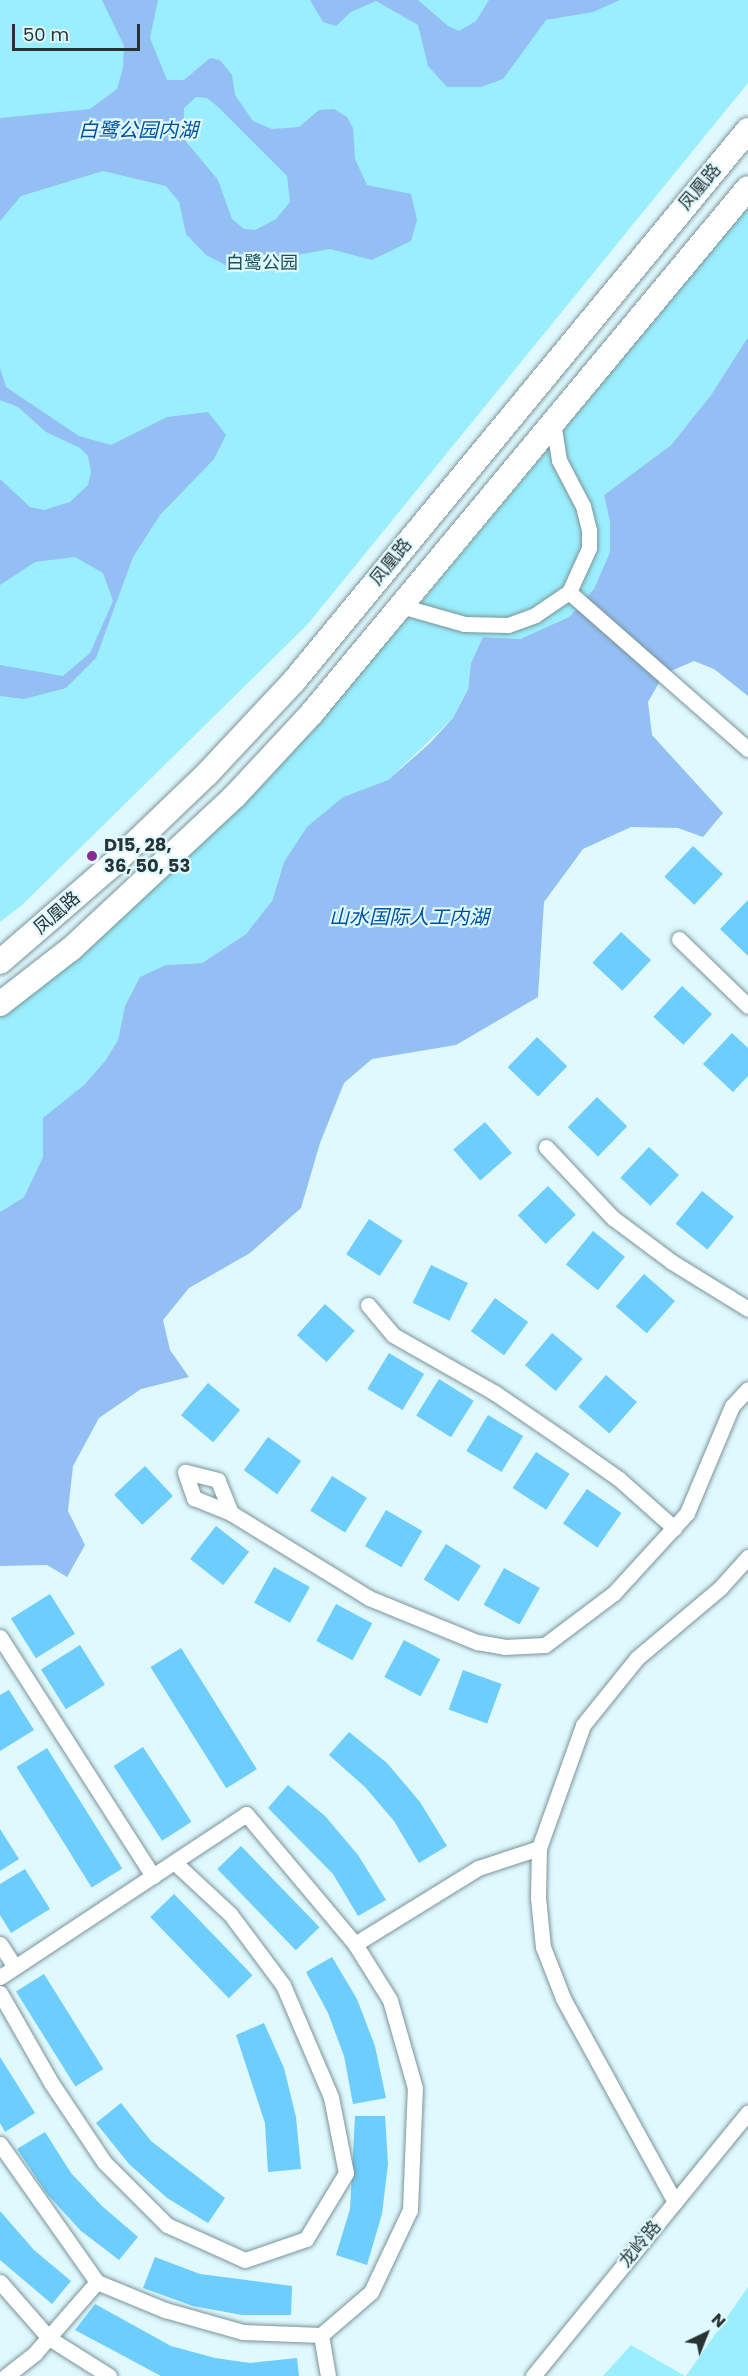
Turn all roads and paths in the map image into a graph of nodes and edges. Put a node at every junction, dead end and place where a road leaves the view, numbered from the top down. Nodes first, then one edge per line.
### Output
1 (748, 130) edge
2 (748, 188) edge
3 (553, 423) junction
4 (569, 592) junction
5 (401, 606) junction
6 (748, 749) edge
7 (678, 939) dead end
8 (0, 962) edge
9 (0, 1004) edge
10 (748, 1005) edge
11 (546, 1147) dead end
12 (368, 1305) dead end
13 (748, 1309) edge
14 (748, 1389) edge
15 (231, 1513) dead end
16 (674, 1528) junction
17 (748, 1557) edge
18 (0, 1637) edge
19 (539, 1848) junction
20 (174, 1862) junction
21 (153, 1876) junction
22 (0, 1944) edge
23 (355, 1944) junction
24 (15, 1967) junction
25 (0, 1977) edge
26 (0, 1993) edge
27 (748, 2112) edge
28 (0, 2144) edge
29 (675, 2202) junction
30 (0, 2282) edge
31 (97, 2282) junction
32 (321, 2335) junction
33 (49, 2338) junction
34 (6, 2376) edge
35 (109, 2376) edge
36 (328, 2376) edge
37 (533, 2376) edge

1 - 8 highway, 凤凰路
2 - 3 highway, 凤凰路
3 - 4 street
3 - 5 highway, 凤凰路
4 - 5 street
4 - 6 street
5 - 9 highway, 凤凰路
7 - 10 street
11 - 13 street
12 - 16 street
14 - 16 street
15 - 16 street
17 - 19 street
18 - 21 street
19 - 23 street
19 - 29 street
20 - 21 street
20 - 23 street
20 - 26 street
21 - 24 street
22 - 24 street
23 - 32 street
24 - 25 street
27 - 29 street, 龙岭路
28 - 31 street
29 - 37 street, 龙岭路
30 - 33 street
31 - 32 street
31 - 33 street
32 - 36 street
33 - 34 street
33 - 35 street

